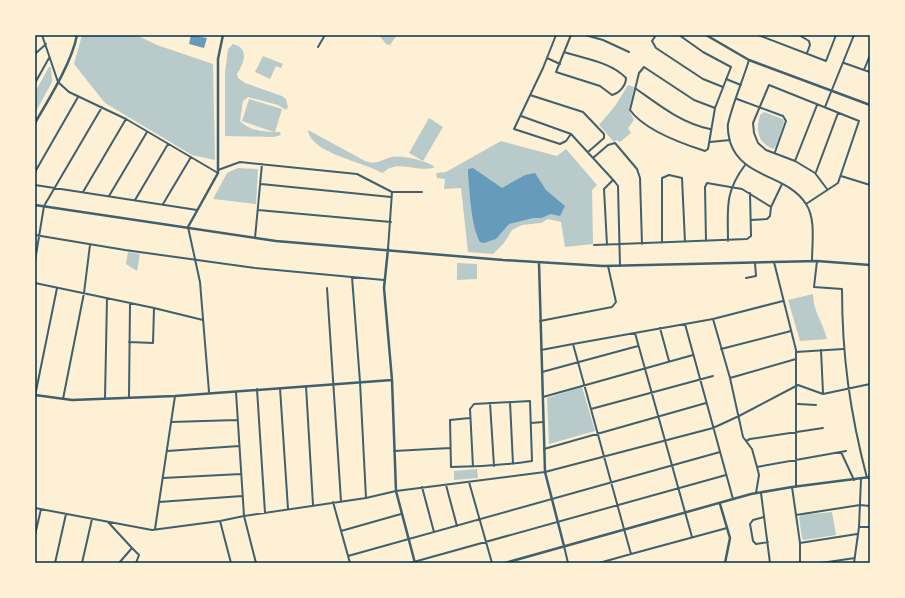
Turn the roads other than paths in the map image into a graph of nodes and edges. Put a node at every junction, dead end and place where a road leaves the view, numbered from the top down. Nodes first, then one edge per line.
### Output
1 (42, 35) edge
2 (77, 35) edge
3 (223, 35) edge
4 (325, 35) edge
5 (556, 35) edge
6 (571, 35) edge
7 (585, 35) edge
8 (656, 35) edge
9 (679, 35) edge
10 (706, 35) edge
11 (758, 35) edge
12 (799, 35) edge
13 (836, 35) edge
14 (854, 35) edge
15 (46, 44) junction
16 (318, 46) dead end
17 (564, 52) junction
18 (629, 52) dead end
19 (807, 53) junction
20 (35, 54) edge
21 (870, 55) edge
22 (49, 58) junction
23 (547, 58) junction
24 (749, 60) junction
25 (844, 63) junction
26 (560, 64) junction
27 (864, 70) junction
28 (870, 72) edge
29 (726, 79) junction
30 (58, 82) junction
31 (35, 83) edge
32 (741, 85) junction
33 (723, 87) junction
34 (635, 88) junction
35 (832, 91) junction
36 (530, 95) junction
37 (79, 96) junction
38 (736, 99) junction
39 (817, 105) junction
40 (870, 105) edge
41 (102, 107) junction
42 (825, 107) junction
43 (715, 108) junction
44 (760, 108) junction
45 (838, 114) junction
46 (521, 116) junction
47 (126, 119) junction
48 (35, 123) edge
49 (710, 129) junction
50 (147, 132) junction
51 (571, 134) junction
52 (730, 140) junction
53 (710, 142) junction
54 (168, 144) junction
55 (588, 152) junction
56 (775, 153) junction
57 (191, 157) junction
58 (593, 158) junction
59 (795, 161) junction
60 (262, 164) junction
61 (745, 165) junction
62 (218, 171) junction
63 (35, 172) edge
64 (815, 173) junction
65 (841, 176) junction
66 (613, 180) junction
67 (261, 184) junction
68 (782, 184) junction
69 (35, 185) edge
70 (731, 186) junction
71 (870, 186) edge
72 (55, 188) junction
73 (827, 189) junction
74 (83, 192) junction
75 (392, 192) junction
76 (422, 192) dead end
77 (750, 193) junction
78 (109, 196) junction
79 (391, 198) junction
80 (135, 200) junction
81 (163, 204) junction
82 (806, 204) junction
83 (35, 205) edge
84 (44, 206) junction
85 (771, 207) junction
86 (196, 210) junction
87 (258, 210) junction
88 (751, 220) junction
89 (390, 222) junction
90 (188, 227) junction
91 (35, 235) edge
92 (39, 236) junction
93 (255, 238) junction
94 (728, 241) junction
95 (685, 242) junction
96 (706, 242) junction
97 (662, 243) junction
98 (620, 244) junction
99 (642, 244) junction
100 (90, 245) junction
101 (594, 245) dead end
102 (607, 245) junction
103 (388, 249) junction
104 (193, 260) junction
105 (35, 261) edge
106 (774, 261) junction
107 (812, 261) junction
108 (818, 261) junction
109 (755, 262) junction
110 (539, 263) junction
111 (870, 265) edge
112 (608, 266) junction
113 (620, 266) junction
114 (352, 277) junction
115 (746, 278) dead end
116 (384, 280) junction
117 (35, 283) edge
118 (57, 288) junction
119 (327, 288) dead end
120 (84, 293) junction
121 (107, 298) junction
122 (783, 301) junction
123 (130, 303) junction
124 (154, 308) junction
125 (713, 319) junction
126 (203, 320) junction
127 (540, 321) junction
128 (685, 324) junction
129 (660, 328) junction
130 (791, 331) junction
131 (635, 333) junction
132 (129, 342) junction
133 (573, 344) junction
134 (638, 346) junction
135 (721, 349) junction
136 (843, 349) junction
137 (541, 350) junction
138 (821, 350) junction
139 (796, 352) junction
140 (693, 355) junction
141 (796, 358) junction
142 (669, 361) junction
143 (578, 362) junction
144 (644, 367) junction
145 (541, 373) junction
146 (713, 376) dead end
147 (730, 378) junction
148 (700, 379) junction
149 (392, 380) junction
150 (360, 382) junction
151 (334, 384) junction
152 (870, 384) edge
153 (584, 385) junction
154 (798, 385) junction
155 (306, 386) junction
156 (280, 388) junction
157 (848, 388) junction
158 (257, 389) junction
159 (236, 391) junction
160 (209, 392) junction
161 (652, 392) junction
162 (823, 394) junction
163 (35, 395) edge
164 (175, 396) junction
165 (129, 397) junction
166 (543, 397) junction
167 (105, 398) junction
168 (63, 399) junction
169 (510, 402) junction
170 (490, 403) junction
171 (706, 403) junction
172 (798, 404) junction
173 (816, 405) dead end
174 (591, 409) junction
175 (658, 416) junction
176 (739, 416) junction
177 (470, 418) junction
178 (238, 420) junction
179 (171, 422) junction
180 (543, 422) junction
181 (531, 423) junction
182 (712, 428) junction
183 (823, 428) dead end
184 (797, 432) junction
185 (598, 433) junction
186 (665, 440) junction
187 (746, 441) junction
188 (239, 446) junction
189 (450, 448) junction
190 (544, 449) junction
191 (166, 451) junction
192 (394, 451) junction
193 (846, 451) dead end
194 (720, 452) junction
195 (841, 452) junction
196 (604, 456) junction
197 (796, 459) junction
198 (513, 464) junction
199 (672, 465) junction
200 (494, 466) junction
201 (473, 467) junction
202 (757, 467) junction
203 (545, 472) junction
204 (241, 474) junction
205 (726, 475) junction
206 (162, 478) junction
207 (869, 478) edge
208 (861, 479) junction
209 (854, 480) junction
210 (469, 482) junction
211 (612, 483) junction
212 (446, 485) junction
213 (796, 486) junction
214 (792, 487) junction
215 (422, 488) junction
216 (678, 488) junction
217 (396, 491) junction
218 (756, 493) junction
219 (761, 493) junction
220 (242, 496) junction
221 (366, 498) junction
222 (341, 500) junction
223 (552, 500) junction
224 (733, 500) junction
225 (159, 502) junction
226 (333, 502) junction
227 (720, 504) junction
228 (313, 505) junction
229 (860, 505) junction
230 (618, 506) junction
231 (870, 506) edge
232 (35, 508) edge
233 (41, 509) junction
234 (288, 509) junction
235 (264, 513) junction
236 (66, 514) junction
237 (401, 514) junction
238 (685, 514) junction
239 (796, 515) junction
240 (244, 516) junction
241 (764, 517) junction
242 (92, 519) junction
243 (480, 520) junction
244 (220, 521) junction
245 (108, 522) junction
246 (558, 522) junction
247 (457, 526) junction
248 (859, 526) junction
249 (870, 527) edge
250 (727, 528) junction
251 (155, 529) junction
252 (624, 529) junction
253 (341, 531) junction
254 (434, 532) junction
255 (857, 534) junction
256 (35, 535) edge
257 (692, 537) junction
258 (408, 540) junction
259 (486, 542) junction
260 (768, 542) junction
261 (800, 543) junction
262 (564, 546) junction
263 (132, 548) junction
264 (631, 554) junction
265 (348, 556) junction
266 (855, 558) junction
267 (414, 562) edge
268 (55, 563) edge
269 (82, 563) edge
270 (119, 563) edge
271 (136, 563) edge
272 (231, 563) edge
273 (256, 563) edge
274 (350, 563) edge
275 (410, 563) edge
276 (492, 563) edge
277 (505, 563) edge
278 (568, 563) edge
279 (599, 563) edge
280 (725, 563) edge
281 (770, 563) edge
282 (800, 563) edge
283 (821, 563) edge
284 (854, 563) edge

1 - 15 street
2 - 30 street
3 - 62 street
4 - 16 street
5 - 23 street
6 - 17 street
7 - 18 street
8 - 33 street
9 - 29 street
10 - 24 street
11 - 19 street
12 - 19 street
13 - 19 street
14 - 25 street
15 - 20 street
15 - 22 street
17 - 26 street
17 - 26 street
21 - 27 street
22 - 30 street
22 - 31 street
23 - 26 street
23 - 36 street
24 - 32 street
24 - 35 street
25 - 27 street
25 - 35 street
27 - 28 street
29 - 32 street
29 - 33 street
30 - 37 street
30 - 48 street
32 - 38 street
33 - 43 street
34 - 43 street
34 - 49 street
34 - 53 street
35 - 40 street
35 - 42 street
36 - 46 street
36 - 55 street
37 - 41 street
37 - 63 street
38 - 44 street
38 - 52 street
39 - 42 street
39 - 44 street
39 - 59 street
41 - 47 street
41 - 72 street
42 - 45 street
43 - 49 street
44 - 56 street
44 - 56 street
45 - 64 street
45 - 65 street
46 - 51 street
46 - 51 street
47 - 50 street
47 - 74 street
49 - 53 street
50 - 54 street
50 - 78 street
51 - 55 street
52 - 53 street
52 - 61 street
54 - 57 street
54 - 80 street
55 - 58 street
56 - 59 street
57 - 62 street
57 - 81 street
58 - 66 street
58 - 99 street
59 - 64 street
60 - 62 street
60 - 67 street
60 - 75 street
61 - 68 street
61 - 70 street
62 - 86 street
64 - 73 street
65 - 71 street
65 - 73 street
66 - 98 street
66 - 102 street
67 - 79 street
67 - 87 street
68 - 82 street
68 - 85 street
69 - 72 street
70 - 77 street
70 - 94 street
70 - 96 street
72 - 74 street
72 - 84 street
73 - 82 street
74 - 78 street
75 - 76 street
75 - 79 street
77 - 85 street
77 - 88 street
78 - 80 street
79 - 89 street
80 - 81 street
81 - 86 street
82 - 107 street
83 - 84 street
84 - 90 street
84 - 92 street
85 - 88 street
86 - 90 street
87 - 89 street
87 - 93 street
88 - 94 street
89 - 103 street
90 - 93 street
90 - 104 street
91 - 92 street
92 - 100 street
92 - 105 street
93 - 103 street
94 - 96 street
95 - 96 street
95 - 97 street
95 - 97 street
97 - 99 street
98 - 99 street
98 - 102 street
98 - 113 street
100 - 104 street
100 - 120 street
101 - 102 street
103 - 110 street
103 - 116 street
104 - 114 street
104 - 126 street
106 - 107 street
106 - 109 street
106 - 122 street
107 - 108 street
108 - 111 street
108 - 136 street
109 - 113 street
109 - 115 street
110 - 112 street
110 - 127 street
112 - 113 street
112 - 127 street
114 - 116 street
114 - 150 street
116 - 149 street
117 - 118 street
118 - 120 street
118 - 163 street
119 - 151 street
120 - 121 street
120 - 168 street
121 - 123 street
121 - 167 street
122 - 125 street
122 - 130 street
123 - 124 street
123 - 132 street
124 - 126 street
124 - 132 street
125 - 128 street
125 - 135 street
126 - 160 street
127 - 137 street
128 - 129 street
128 - 140 street
129 - 131 street
129 - 142 street
130 - 135 street
130 - 139 street
131 - 133 street
131 - 134 street
132 - 165 street
133 - 137 street
133 - 143 street
134 - 143 street
134 - 144 street
135 - 147 street
136 - 138 street
136 - 157 street
137 - 145 street
138 - 139 street
138 - 162 street
139 - 141 street
140 - 142 street
140 - 148 street
141 - 147 street
141 - 154 street
142 - 144 street
143 - 145 street
143 - 153 street
144 - 153 street
144 - 161 street
145 - 166 street
146 - 148 street
147 - 176 street
148 - 161 street
148 - 171 street
149 - 150 street
149 - 192 street
150 - 151 street
150 - 221 street
151 - 155 street
151 - 222 street
152 - 157 street
153 - 166 street
153 - 174 street
154 - 162 street
154 - 172 street
154 - 176 street
155 - 156 street
155 - 228 street
156 - 158 street
156 - 234 street
157 - 162 street
157 - 207 street
158 - 159 street
158 - 235 street
159 - 160 street
159 - 178 street
160 - 164 street
161 - 174 street
161 - 175 street
163 - 168 street
164 - 165 street
164 - 179 street
165 - 167 street
166 - 180 street
167 - 168 street
169 - 170 street
169 - 181 street
169 - 198 street
170 - 177 street
170 - 200 street
171 - 175 street
171 - 182 street
172 - 173 street
172 - 184 street
174 - 185 street
175 - 185 street
175 - 186 street
176 - 182 street
176 - 187 street
177 - 189 street
177 - 201 street
178 - 179 street
178 - 188 street
179 - 191 street
180 - 181 street
180 - 190 street
181 - 198 street
182 - 186 street
182 - 194 street
183 - 184 street
184 - 187 street
184 - 197 street
185 - 190 street
185 - 196 street
186 - 196 street
186 - 199 street
187 - 202 street
188 - 191 street
188 - 204 street
189 - 192 street
189 - 201 street
190 - 203 street
191 - 206 street
192 - 217 street
193 - 195 street
194 - 199 street
194 - 205 street
195 - 197 street
195 - 209 street
196 - 203 street
196 - 211 street
197 - 202 street
197 - 213 street
198 - 200 street
199 - 211 street
199 - 216 street
200 - 201 street
202 - 218 street
203 - 210 street
203 - 223 street
204 - 206 street
204 - 220 street
205 - 216 street
205 - 224 street
206 - 225 street
207 - 208 street
208 - 209 street
208 - 229 street
209 - 213 street
210 - 212 street
210 - 243 street
211 - 223 street
211 - 230 street
212 - 215 street
212 - 247 street
213 - 214 street
214 - 219 street
214 - 239 street
215 - 217 street
215 - 254 street
216 - 230 street
216 - 238 street
217 - 221 street
217 - 237 street
218 - 219 street
218 - 224 street
219 - 241 street
220 - 225 street
220 - 240 street
221 - 222 street
222 - 226 street
223 - 243 street
223 - 246 street
224 - 227 street
225 - 251 street
226 - 228 street
226 - 253 street
227 - 238 street
227 - 250 street
228 - 234 street
229 - 231 street
229 - 239 street
229 - 248 street
230 - 246 street
230 - 252 street
232 - 233 street
233 - 236 street
233 - 256 street
234 - 235 street
235 - 240 street
236 - 242 street
236 - 268 street
237 - 253 street
237 - 258 street
238 - 252 street
238 - 257 street
239 - 261 street
240 - 244 street
240 - 273 street
241 - 260 street
241 - 260 street
242 - 245 street
242 - 269 street
243 - 247 street
243 - 259 street
244 - 251 street
244 - 272 street
245 - 251 street
245 - 263 street
246 - 259 street
246 - 262 street
247 - 254 street
248 - 249 street
248 - 255 street
250 - 257 street
250 - 280 street
252 - 262 street
252 - 264 street
253 - 265 street
254 - 258 street
255 - 261 street
255 - 266 street
257 - 264 street
258 - 265 street
258 - 267 street
259 - 267 street
259 - 276 street
260 - 281 street
261 - 282 street
262 - 277 street
262 - 278 street
263 - 270 street
263 - 271 street
264 - 279 street
265 - 274 street
266 - 283 street
266 - 284 street
267 - 275 street

